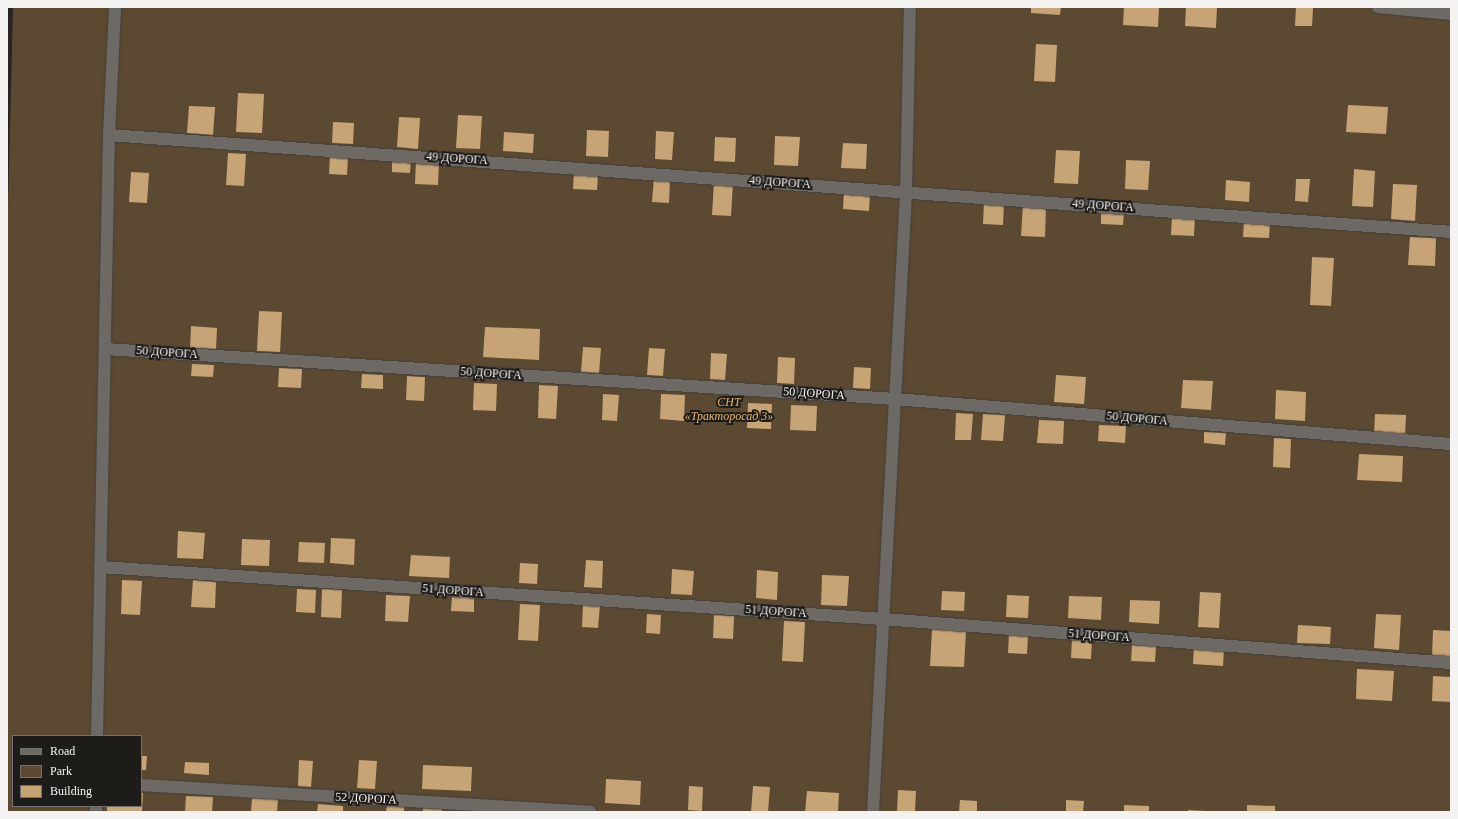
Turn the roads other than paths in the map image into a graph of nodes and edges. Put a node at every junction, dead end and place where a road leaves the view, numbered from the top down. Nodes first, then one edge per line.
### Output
1 (115, 7) edge
2 (910, 7) edge
3 (1378, 7) edge
4 (1451, 14) edge
5 (109, 134) junction
6 (906, 192) junction
7 (1451, 232) edge
8 (105, 349) junction
9 (895, 399) junction
10 (1451, 444) edge
11 (100, 567) junction
12 (883, 619) junction
13 (1451, 663) edge
14 (97, 735) edge
15 (142, 785) edge
16 (590, 812) edge
17 (873, 812) edge

1 - 5 street
2 - 6 street
3 - 4 street
5 - 6 street, 49 ДОРОГА
5 - 8 street
6 - 7 street, 49 ДОРОГА
6 - 9 street
8 - 9 street, 50 ДОРОГА
8 - 11 street
9 - 10 street, 50 ДОРОГА
9 - 12 street
11 - 12 street, 51 ДОРОГА
11 - 14 street
12 - 13 street, 51 ДОРОГА
12 - 17 street
15 - 16 street, 52 ДОРОГА

